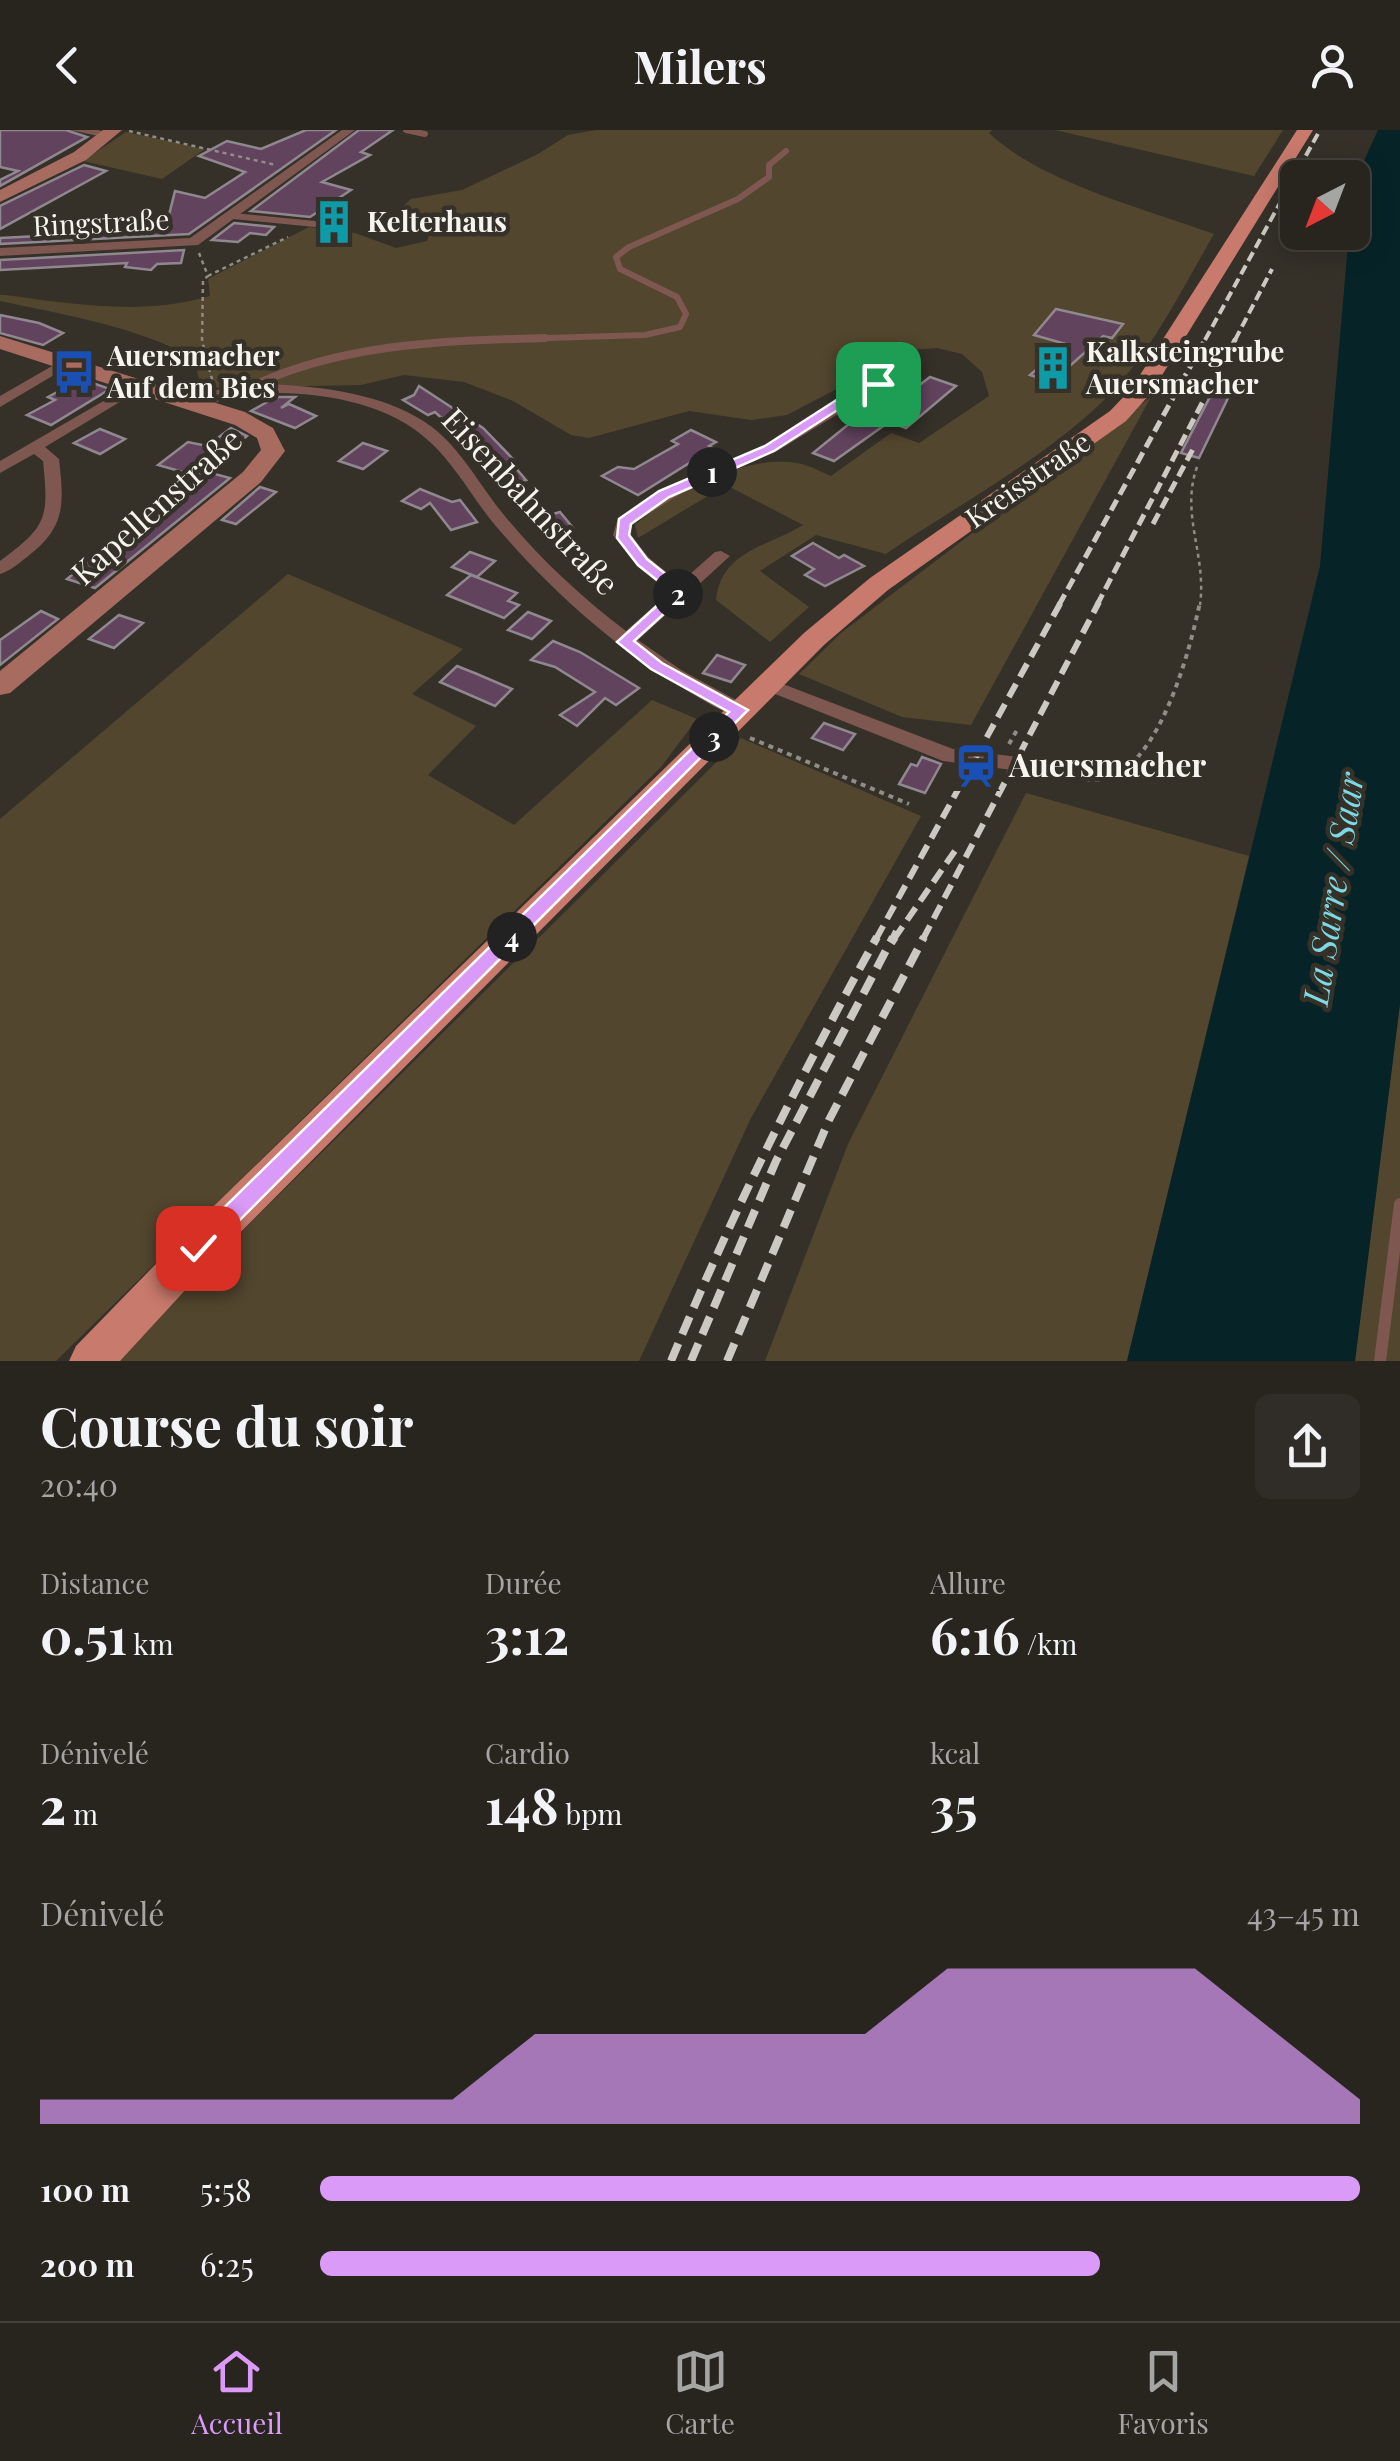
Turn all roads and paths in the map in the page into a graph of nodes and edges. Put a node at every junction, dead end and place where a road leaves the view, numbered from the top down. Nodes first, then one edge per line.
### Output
1 (76, 130) edge
2 (349, 130) edge
3 (406, 130) edge
4 (1305, 130) edge
5 (115, 132) edge
6 (425, 134) dead end
7 (786, 151) dead end
8 (297, 170) junction
9 (0, 197) edge
10 (233, 216) junction
11 (315, 224) joint
12 (193, 242) junction
13 (0, 252) edge
14 (208, 276) junction
15 (0, 342) edge
16 (66, 362) junction
17 (878, 384) dead end
18 (138, 385) junction
19 (244, 391) junction
20 (208, 394) junction
21 (0, 402) edge
22 (35, 447) junction
23 (1196, 467) dead end
24 (0, 468) edge
25 (721, 556) dead end
26 (0, 569) edge
27 (681, 592) junction
28 (625, 642) junction
29 (767, 684) junction
30 (0, 686) edge
31 (745, 724) junction
32 (1026, 765) joint
33 (909, 804) dead end
34 (1400, 1204) edge
35 (92, 1361) edge
36 (1380, 1361) edge

1 - 5 street
2 - 8 street, Ringstraße
3 - 6 lane
4 - 29 main road, Kreisstraße
5 - 8 path
5 - 9 street
7 - 19 lane
8 - 10 street, Ringstraße
10 - 11 lane
10 - 12 street, Ringstraße
11 - 14 path
12 - 13 street, Ringstraße
12 - 14 path
14 - 20 path
15 - 16 street, Kapellenstraße
16 - 18 street, Kapellenstraße
16 - 21 street
17 - 27 street
18 - 20 street, Kapellenstraße
18 - 22 street
19 - 20 street, Eisenbahnstraße
19 - 28 street, Eisenbahnstraße
20 - 30 street, Kapellenstraße
22 - 24 street
22 - 26 street
23 - 32 path
25 - 27 street
27 - 28 street
28 - 31 street, Eisenbahnstraße
29 - 31 main road, Kreisstraße
29 - 32 street
31 - 33 path
31 - 35 main road, Kreisstraße
34 - 36 lane

